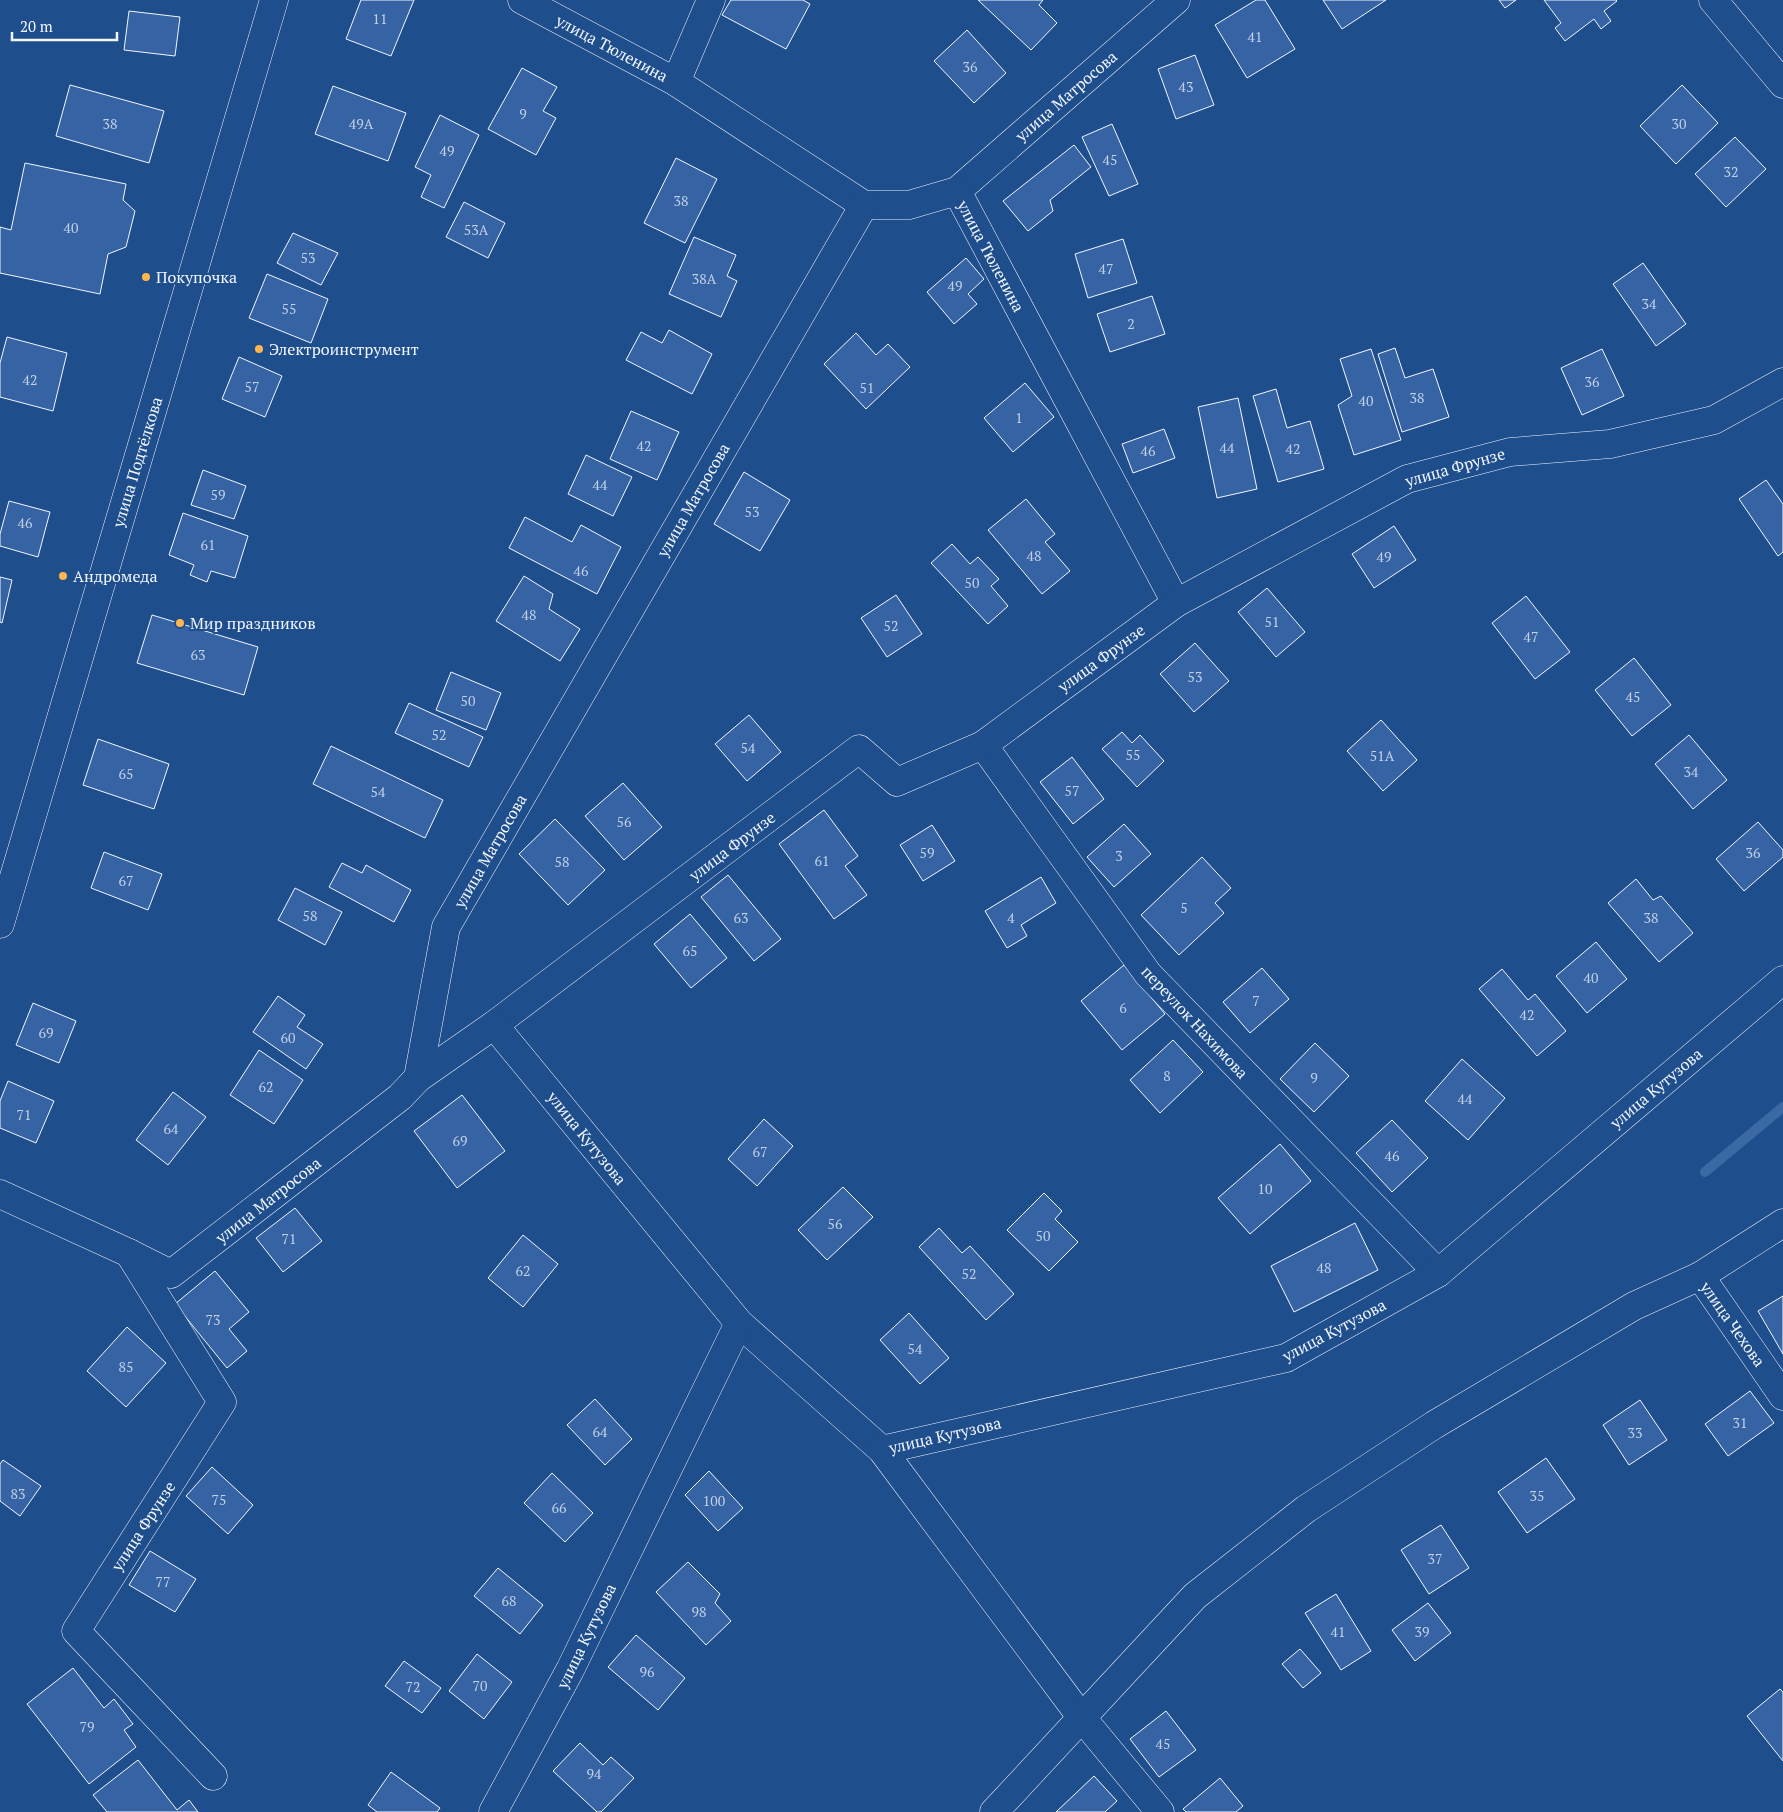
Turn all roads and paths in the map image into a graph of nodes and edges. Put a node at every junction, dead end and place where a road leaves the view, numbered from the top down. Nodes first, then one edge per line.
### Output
1 (274, 0) edge
2 (522, 0) edge
3 (712, 0) edge
4 (1176, 0) edge
5 (1713, 0) edge
6 (676, 82) junction
7 (1783, 84) edge
8 (957, 192) junction
9 (864, 205) junction
10 (1783, 382) edge
11 (1176, 602) junction
12 (983, 745) junction
13 (0, 924) edge
14 (1783, 980) edge
15 (494, 1025) junction
16 (418, 1078) junction
17 (0, 1194) edge
18 (1783, 1223) edge
19 (129, 1253) junction
20 (1438, 1273) junction
21 (1700, 1276) junction
22 (739, 1323) junction
23 (1783, 1396) edge
24 (882, 1450) junction
25 (1082, 1718) junction
26 (213, 1776) dead end
27 (494, 1812) edge
28 (994, 1812) edge
29 (1160, 1812) edge

1 - 13 street, улица Подтёлкова
2 - 6 street, улица Тюленина
3 - 6 street, улица Тюленина
4 - 8 street, улица Матросова
5 - 7 street
6 - 9 street, улица Тюленина
8 - 9 street, улица Тюленина
8 - 11 street, улица Тюленина
9 - 16 street, улица Матросова
10 - 11 street, улица Фрунзе
11 - 12 street, улица Фрунзе
12 - 15 street, улица Фрунзе
12 - 20 street, переулок Нахимова
14 - 20 street, улица Кутузова
15 - 16 street
15 - 22 street, улица Кутузова
16 - 19 street, улица Матросова
17 - 19 street, улица Матросова
18 - 21 street
19 - 26 street, улица Фрунзе
20 - 24 street, улица Кутузова
21 - 23 street, улица Чехова
21 - 25 street
22 - 24 street, улица Кутузова
22 - 27 street, улица Кутузова
24 - 25 street
25 - 28 street
25 - 29 street

